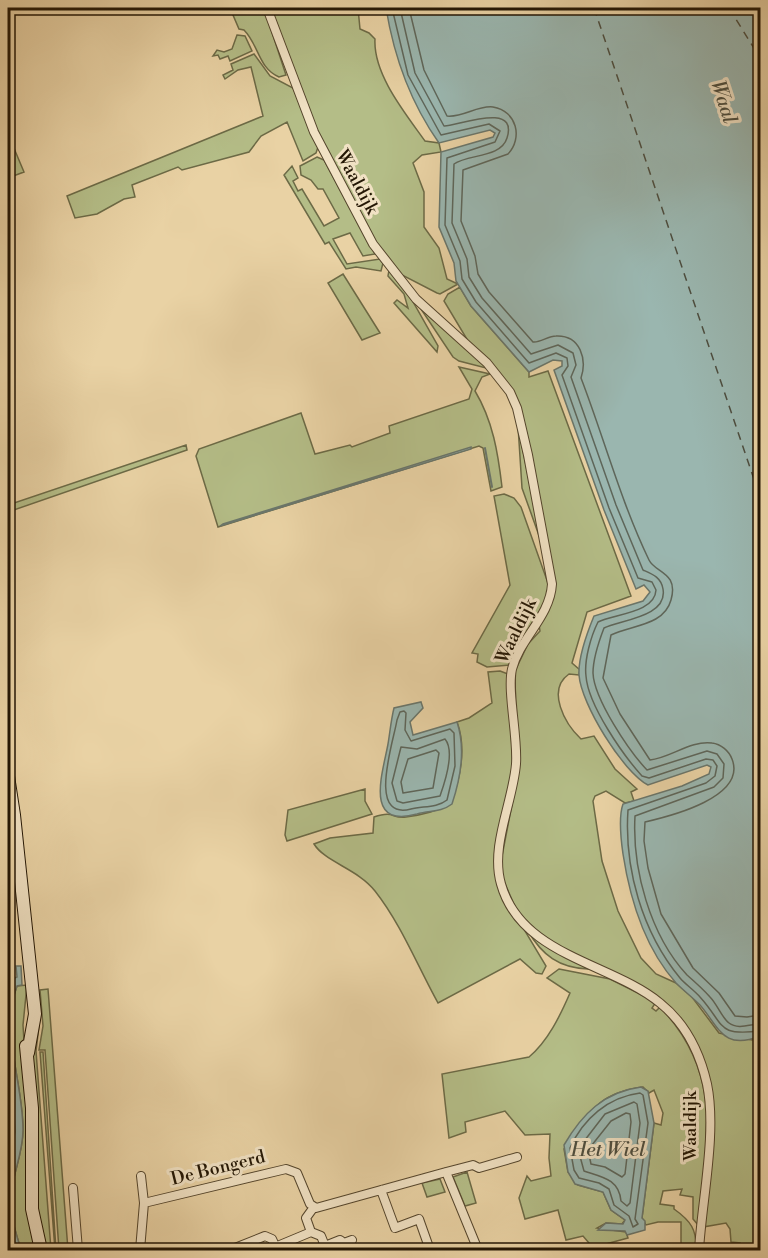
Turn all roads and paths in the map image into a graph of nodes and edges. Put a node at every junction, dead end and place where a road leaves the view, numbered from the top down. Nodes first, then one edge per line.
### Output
1 (267, 8) edge
2 (8, 776) edge
3 (517, 1158) dead end
4 (446, 1172) junction
5 (141, 1176) dead end
6 (74, 1188) dead end
7 (381, 1191) junction
8 (144, 1203) junction
9 (314, 1207) junction
10 (311, 1232) junction
11 (352, 1240) dead end
12 (276, 1249) edge
13 (139, 1250) edge
14 (41, 1251) edge
15 (78, 1251) edge
16 (230, 1251) edge
17 (430, 1251) edge
18 (478, 1251) edge
19 (699, 1251) edge

1 - 19 street, Waaldijk
2 - 14 main road
3 - 4 street
4 - 7 street
4 - 18 street
5 - 8 street
6 - 15 street
7 - 9 street
7 - 17 street
8 - 9 street, De Bongerd
8 - 13 street
9 - 10 street
10 - 11 street
10 - 12 street
12 - 16 street

